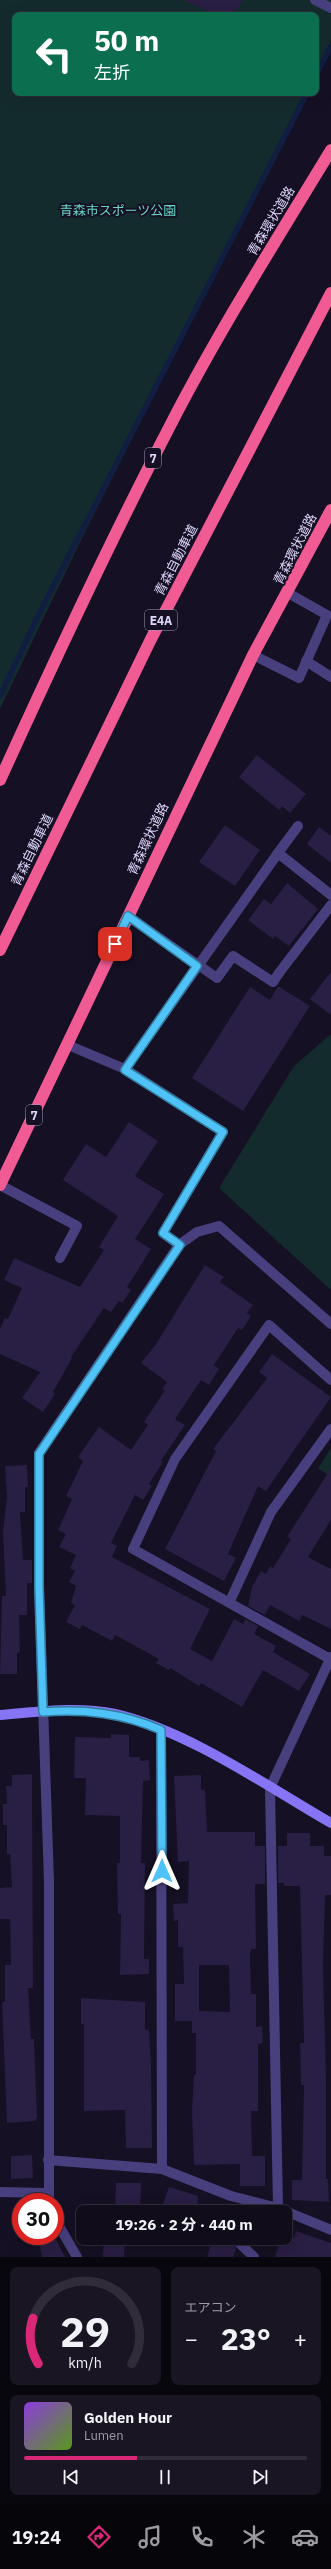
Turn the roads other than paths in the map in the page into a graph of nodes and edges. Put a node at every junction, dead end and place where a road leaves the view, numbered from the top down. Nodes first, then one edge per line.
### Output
1 (314, 0) edge
2 (331, 8) edge
3 (331, 150) edge
4 (331, 293) edge
5 (331, 510) edge
6 (328, 526) edge
7 (288, 593) junction
8 (254, 655) junction
9 (306, 661) junction
10 (331, 677) edge
11 (0, 780) edge
12 (298, 826) dead end
13 (278, 853) junction
14 (331, 895) edge
15 (331, 905) edge
16 (128, 916) junction
17 (0, 950) edge
18 (197, 966) junction
19 (68, 1045) junction
20 (125, 1070) junction
21 (0, 1185) edge
22 (180, 1245) junction
23 (60, 1258) dead end
24 (331, 1324) edge
25 (331, 1380) edge
26 (331, 1429) edge
27 (230, 1601) junction
28 (331, 1658) edge
29 (43, 1712) junction
30 (0, 1715) edge
31 (161, 1730) junction
32 (270, 1788) junction
33 (331, 1823) edge
34 (48, 2160) junction
35 (162, 2169) junction
36 (0, 2192) edge
37 (12, 2193) edge
38 (48, 2193) edge
39 (266, 2205) edge
40 (278, 2205) edge
41 (292, 2214) edge
42 (331, 2230) edge
43 (64, 2235) edge
44 (241, 2245) edge
45 (77, 2257) edge
46 (254, 2257) edge

1 - 2 street
3 - 11 highway, 青森環状道路 / 7
4 - 17 highway, 青森自動車道 / E4A
5 - 6 highway, 青森環状道路 / 7
6 - 7 highway, 青森環状道路 / 7
7 - 8 highway, 青森環状道路 / 7
7 - 9 street
8 - 9 street
8 - 16 highway, 青森環状道路 / 7
9 - 10 street
12 - 13 street
13 - 14 street
13 - 18 street
15 - 18 street
16 - 18 street
16 - 19 highway, 青森環状道路 / 7
18 - 20 street
19 - 20 street
19 - 21 highway, 青森環状道路 / 7
20 - 22 street
21 - 23 street
22 - 24 street
22 - 29 street
25 - 27 street
26 - 27 street
27 - 28 street
28 - 32 street
29 - 30 street
29 - 31 street
29 - 34 street
31 - 32 street
31 - 35 street
32 - 33 street
32 - 40 street
34 - 35 street
34 - 38 street
35 - 39 street
36 - 37 street
41 - 42 street
43 - 45 street
44 - 46 street

